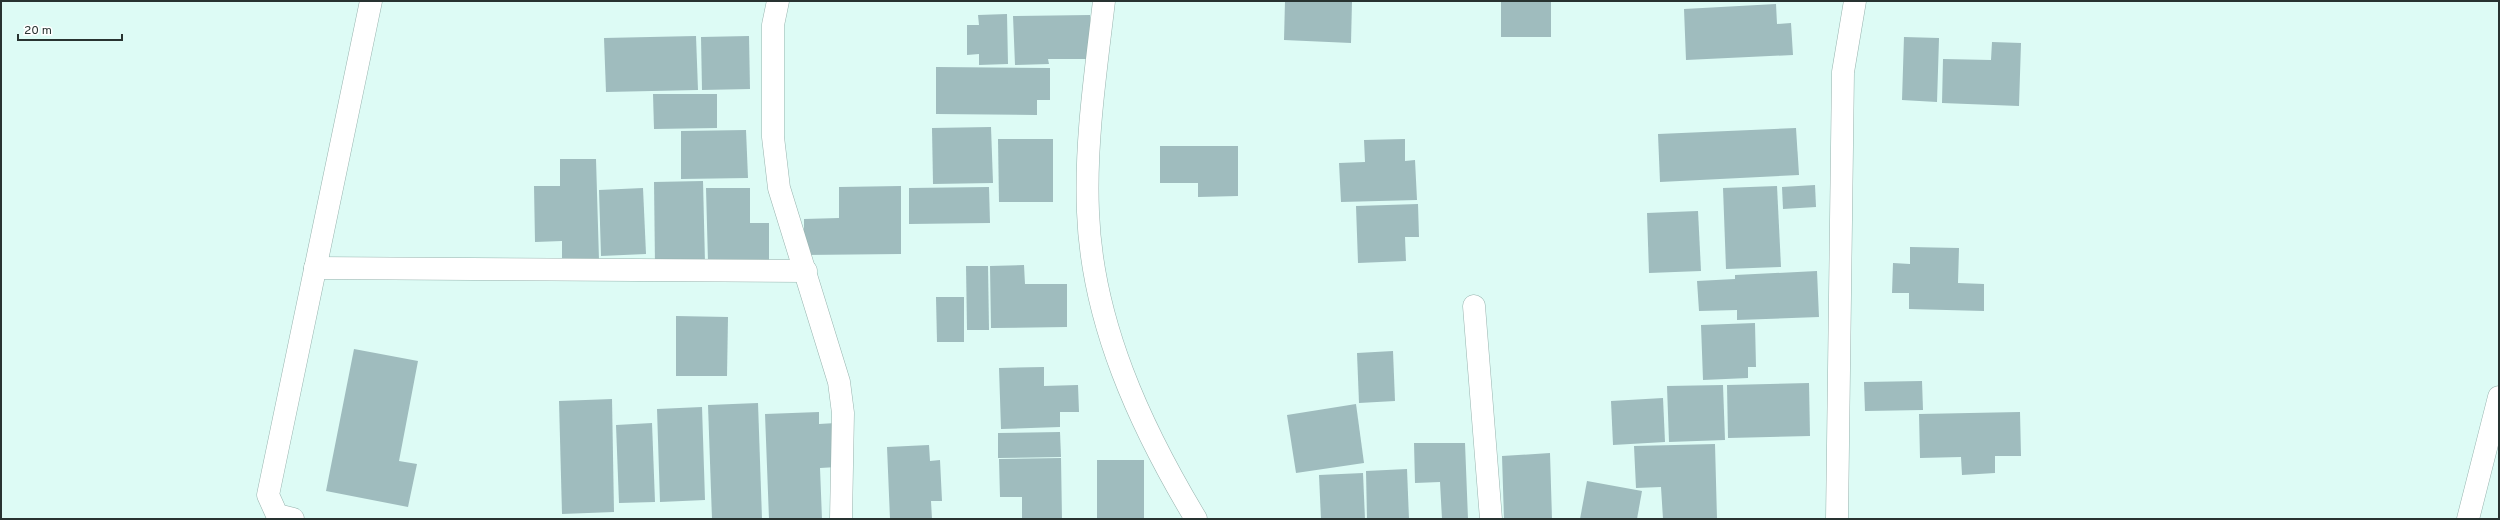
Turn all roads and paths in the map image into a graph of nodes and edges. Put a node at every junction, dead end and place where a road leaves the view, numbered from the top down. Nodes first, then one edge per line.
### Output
1 (371, 1) edge
2 (778, 1) edge
3 (1104, 1) edge
4 (1855, 1) edge
5 (315, 268) junction
6 (806, 271) junction
7 (1474, 306) dead end
8 (2499, 397) edge
9 (293, 519) edge
10 (841, 519) edge
11 (1196, 519) edge
12 (1491, 519) edge
13 (1837, 519) edge
14 (2468, 519) edge

1 - 5 street
2 - 6 street
3 - 11 street
4 - 13 street
5 - 6 street
5 - 9 street
6 - 10 street
7 - 12 street
8 - 14 street

